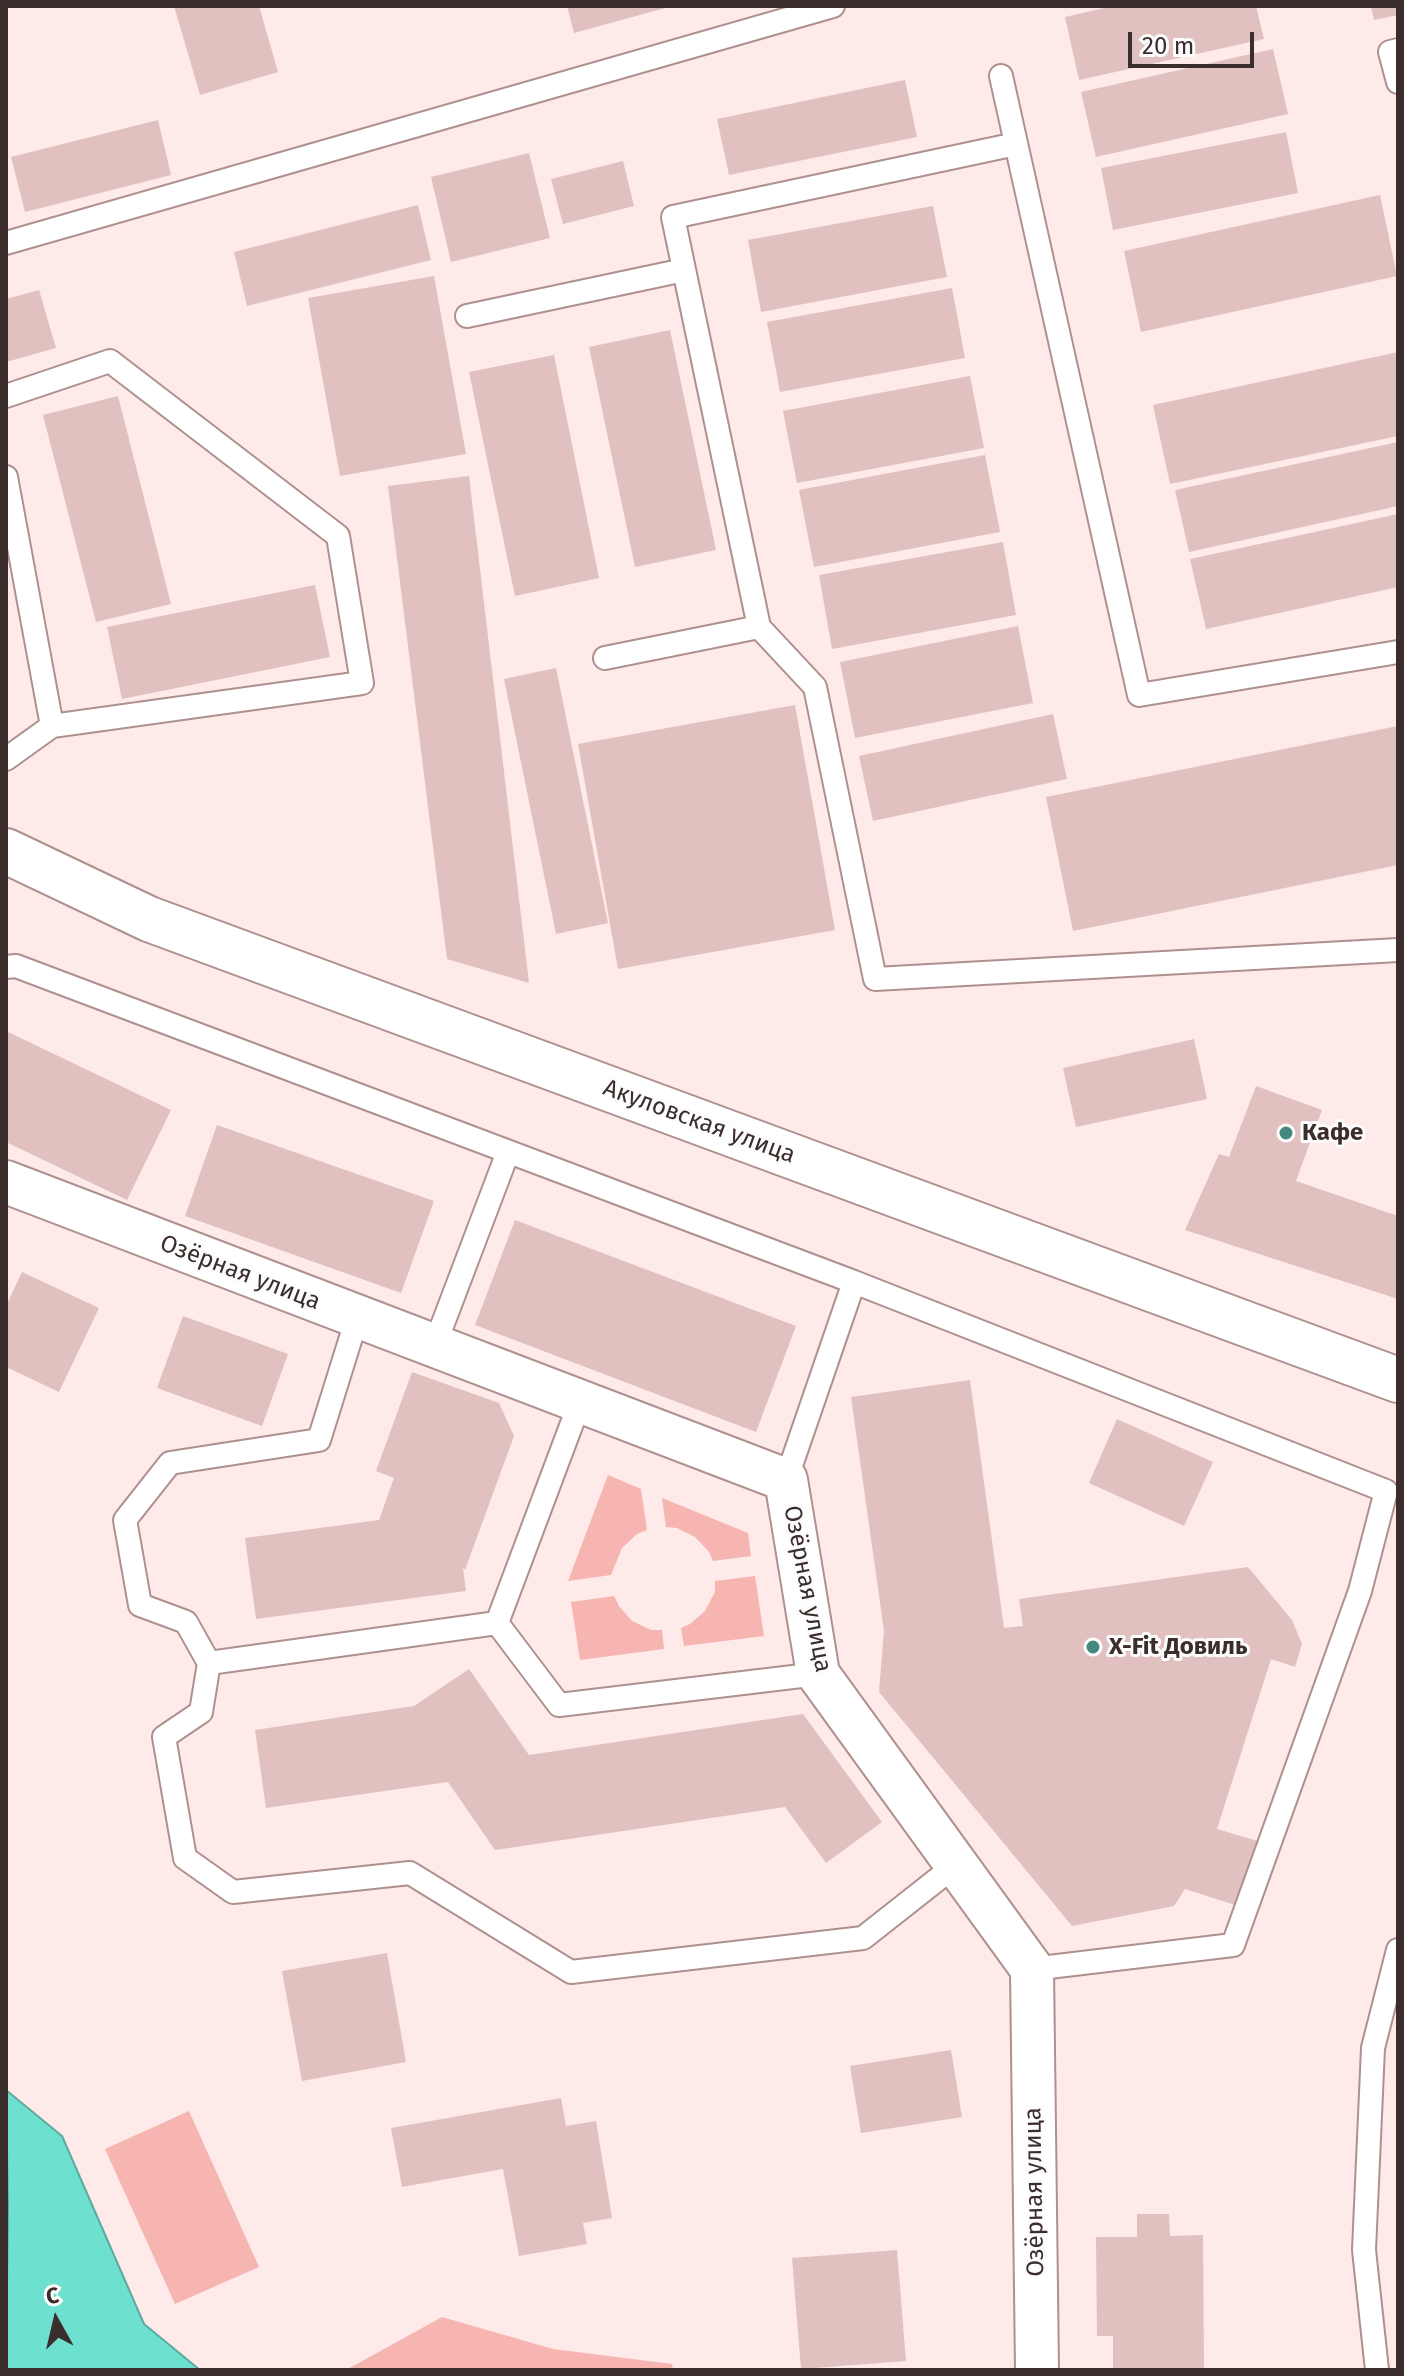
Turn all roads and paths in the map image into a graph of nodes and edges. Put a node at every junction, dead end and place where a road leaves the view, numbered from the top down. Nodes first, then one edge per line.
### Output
1 (833, 6) edge
2 (1398, 50) edge
3 (1001, 76) dead end
4 (1398, 82) edge
5 (1016, 144) junction
6 (6, 243) edge
7 (684, 270) junction
8 (467, 316) dead end
9 (6, 396) edge
10 (6, 477) edge
11 (759, 627) junction
12 (1398, 652) edge
13 (605, 658) dead end
14 (52, 726) junction
15 (6, 759) edge
16 (6, 851) edge
17 (1398, 950) edge
18 (6, 967) edge
19 (508, 1152) junction
20 (6, 1182) edge
21 (854, 1282) junction
22 (357, 1318) junction
23 (434, 1347) junction
24 (1398, 1380) edge
25 (580, 1402) junction
26 (786, 1480) junction
27 (497, 1623) junction
28 (209, 1663) junction
29 (818, 1674) junction
30 (957, 1864) junction
31 (1398, 1950) edge
32 (1032, 1969) junction
33 (1037, 2370) edge
34 (1377, 2370) edge

1 - 6 lane
2 - 4 lane
3 - 5 lane
5 - 7 lane
5 - 12 lane
7 - 8 lane
7 - 11 lane
9 - 14 lane
10 - 14 lane
11 - 13 lane
11 - 17 lane
14 - 15 lane
16 - 24 street, Акуловская улица
18 - 19 lane
19 - 21 lane
19 - 23 lane
20 - 22 street, Озёрная улица
21 - 26 lane
21 - 32 lane
22 - 23 street, Озёрная улица
22 - 28 lane
23 - 25 street, Озёрная улица
25 - 26 street, Озёрная улица
25 - 27 lane
26 - 29 street, Озёрная улица
27 - 28 lane
27 - 29 lane
28 - 30 lane
29 - 30 street, Озёрная улица
30 - 32 street, Озёрная улица
31 - 34 lane
32 - 33 street, Озёрная улица

